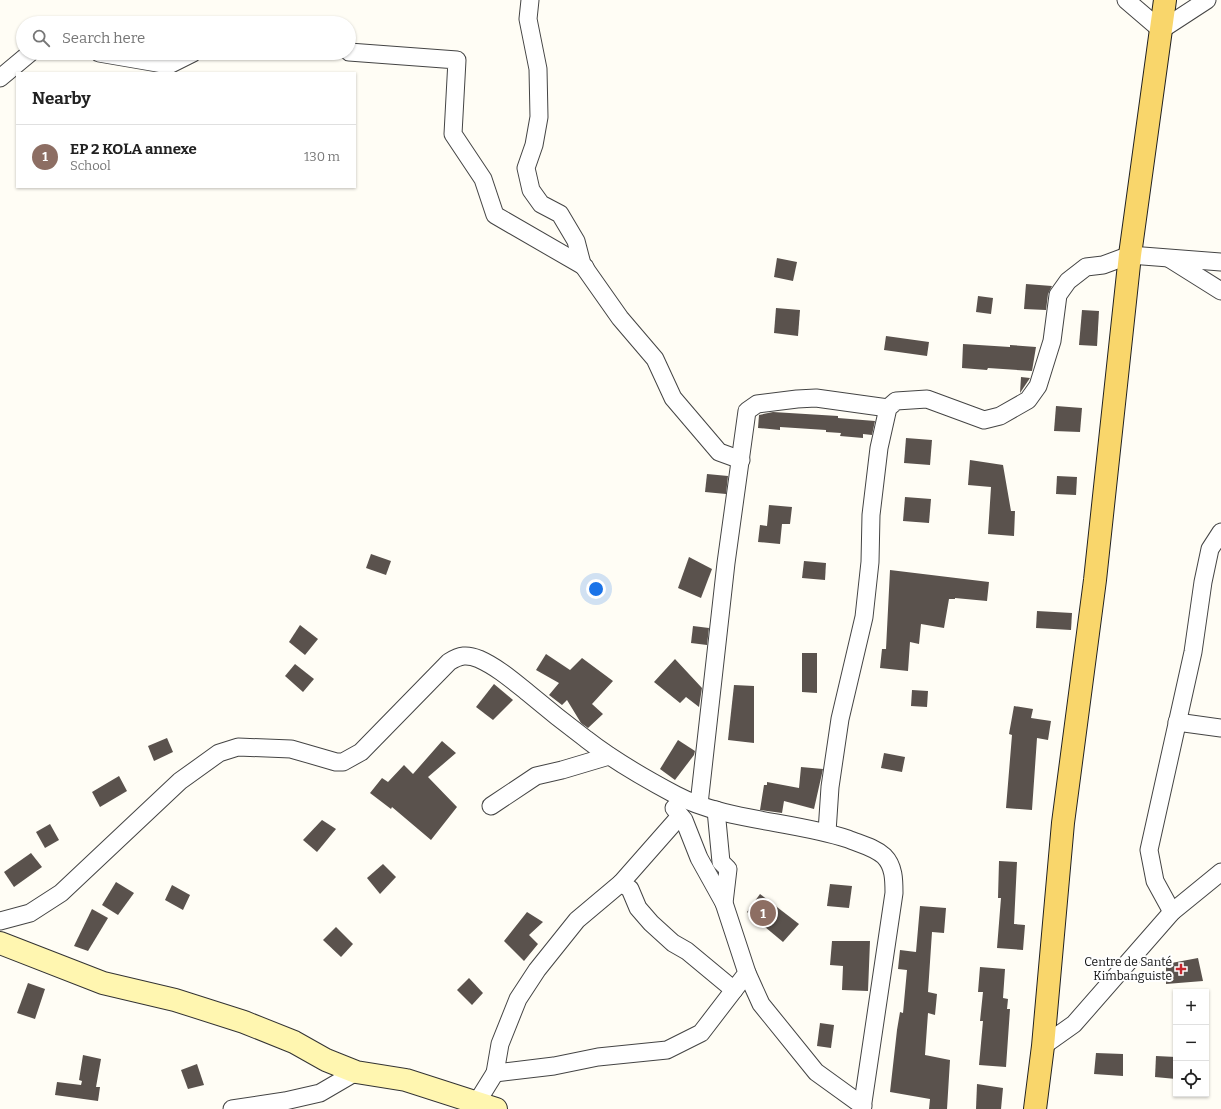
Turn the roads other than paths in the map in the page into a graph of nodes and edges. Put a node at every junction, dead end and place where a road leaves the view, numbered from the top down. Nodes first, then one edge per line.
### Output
1 (530, 0) edge
2 (1126, 0) edge
3 (1165, 0) edge
4 (1207, 0) edge
5 (1161, 30) junction
6 (356, 53) edge
7 (22, 60) edge
8 (139, 60) edge
9 (179, 60) edge
10 (0, 78) edge
11 (1130, 255) junction
12 (1168, 258) junction
13 (1221, 262) edge
14 (585, 267) junction
15 (1221, 291) edge
16 (888, 408) junction
17 (741, 460) junction
18 (1221, 532) edge
19 (1177, 722) junction
20 (1221, 728) edge
21 (610, 756) junction
22 (655, 784) junction
23 (699, 804) junction
24 (491, 806) dead end
25 (716, 810) junction
26 (680, 816) junction
27 (827, 832) junction
28 (1221, 872) edge
29 (621, 883) junction
30 (724, 903) junction
31 (1172, 912) junction
32 (0, 921) edge
33 (0, 943) edge
34 (747, 973) junction
35 (734, 990) junction
36 (1043, 1046) junction
37 (356, 1072) junction
38 (495, 1073) junction
39 (483, 1107) edge
40 (862, 1107) edge
41 (232, 1109) edge
42 (1035, 1109) edge

1 - 14 street
2 - 5 street
3 - 5 main road
4 - 5 street
5 - 11 main road
6 - 14 street
7 - 10 street
8 - 9 street
11 - 12 street
11 - 16 street
11 - 36 main road
12 - 13 street
12 - 15 street
14 - 17 street
16 - 17 street
16 - 27 street
17 - 23 street
18 - 19 street
19 - 20 street
19 - 31 street
21 - 22 street
21 - 24 street
21 - 32 street
22 - 23 street
22 - 26 street
23 - 25 street
25 - 27 street
25 - 30 street
26 - 29 street
26 - 30 street
27 - 40 street
28 - 31 street
29 - 35 street
29 - 38 street
30 - 34 street
31 - 36 street
33 - 37 street
34 - 35 street
34 - 40 street
35 - 38 street
36 - 42 main road
37 - 39 street
37 - 41 street
38 - 39 street

